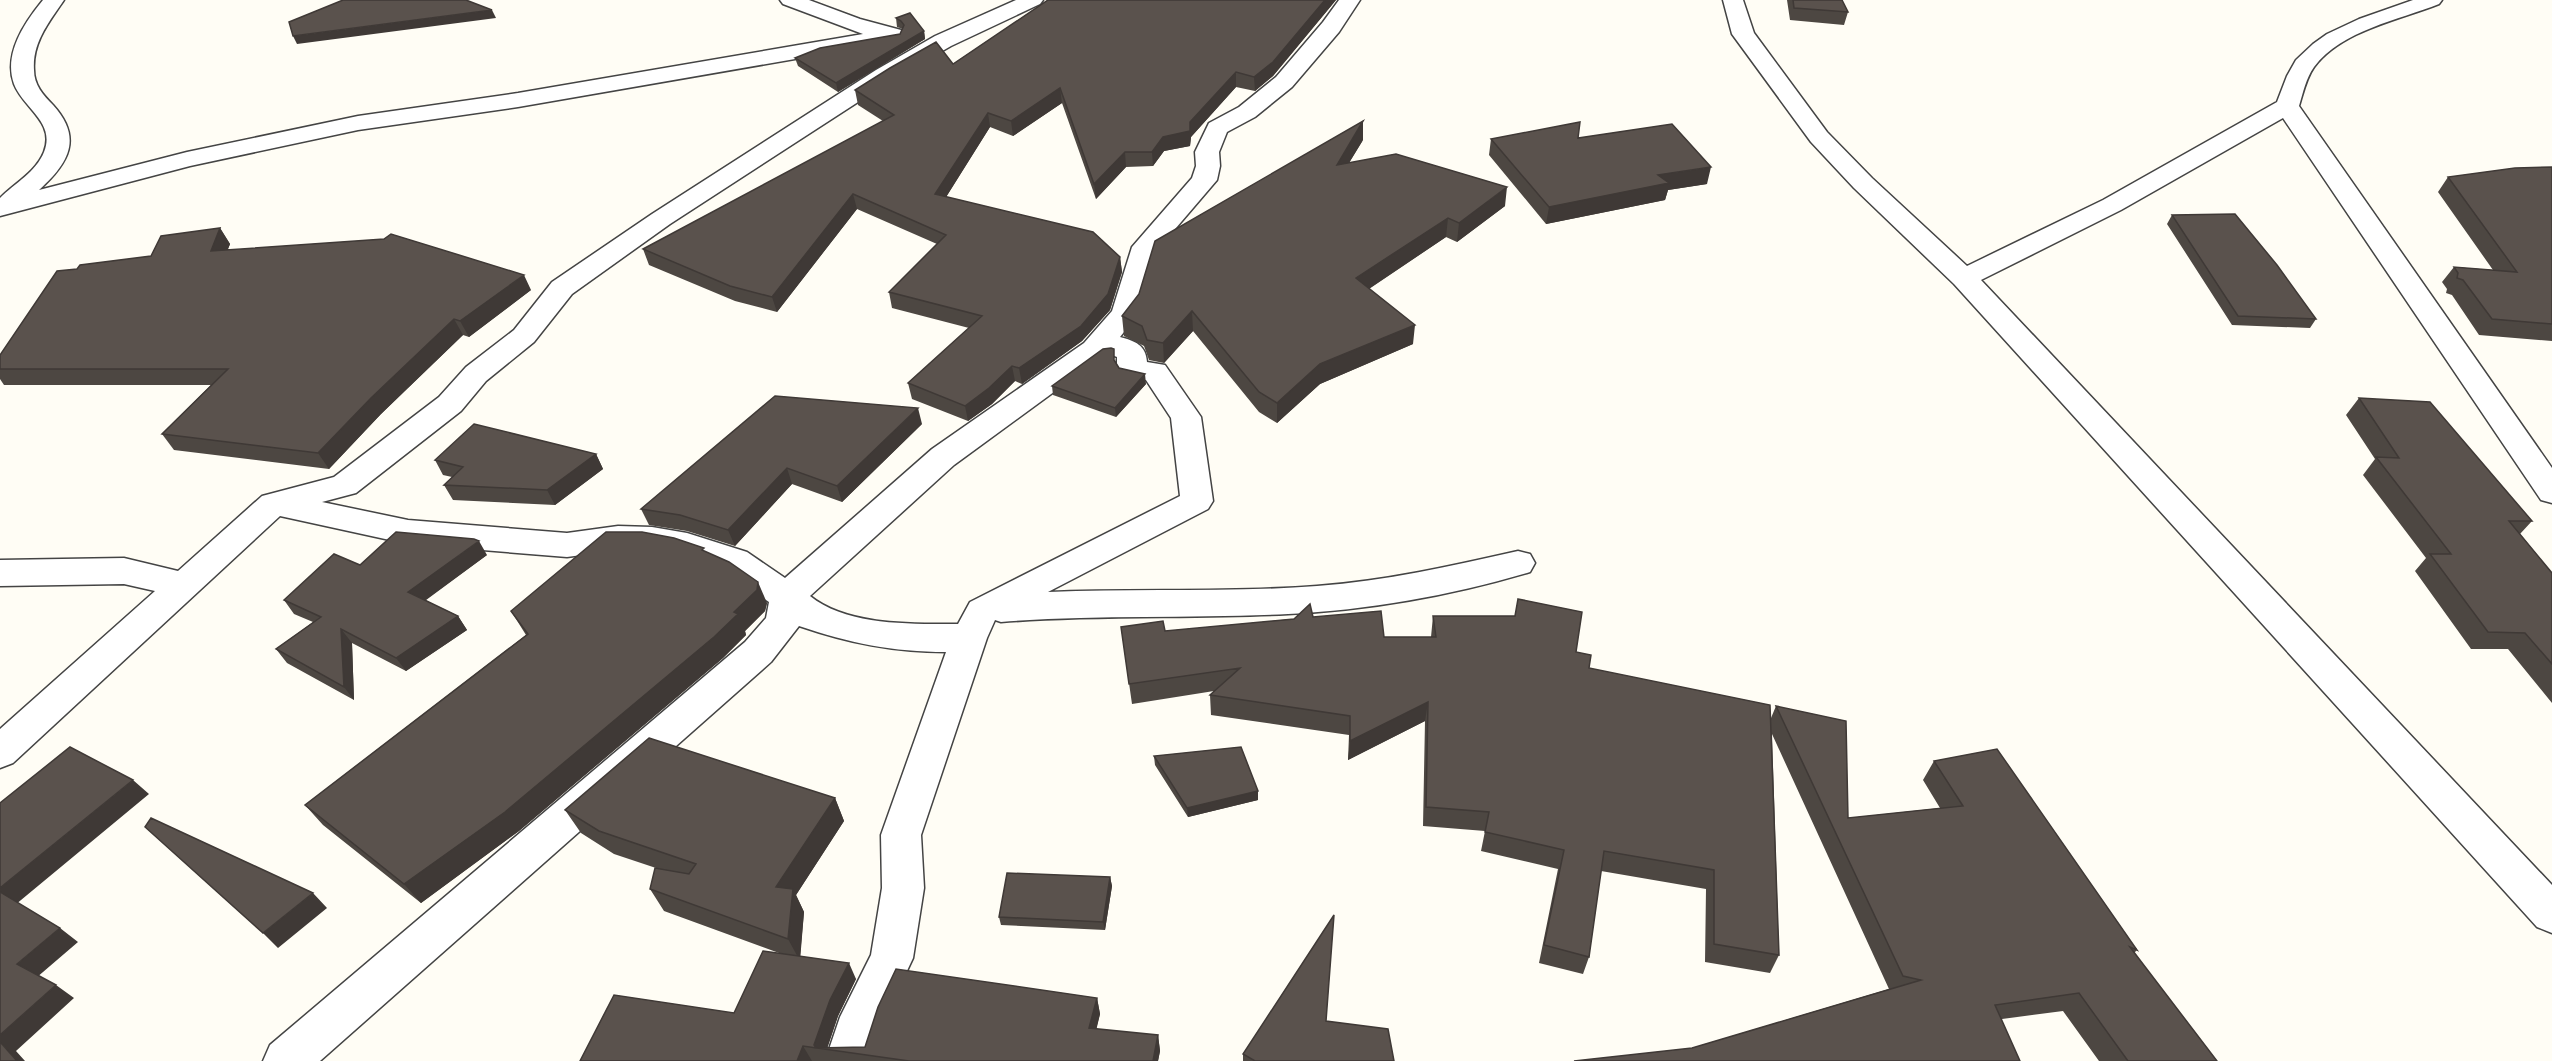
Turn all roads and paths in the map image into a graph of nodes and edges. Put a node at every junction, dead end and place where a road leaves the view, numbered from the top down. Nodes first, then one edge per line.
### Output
1 (54, 0) edge
2 (790, 0) edge
3 (1033, 0) edge
4 (1350, 0) edge
5 (1733, 0) edge
6 (2432, 0) edge
7 (892, 35) junction
8 (943, 41) junction
9 (2287, 106) junction
10 (2, 208) edge
11 (1964, 278) junction
12 (1094, 349) junction
13 (2552, 492) edge
14 (273, 504) junction
15 (1518, 563) dead end
16 (0, 573) edge
17 (184, 585) junction
18 (787, 597) junction
19 (975, 625) junction
20 (0, 752) edge
21 (2552, 914) edge
22 (286, 1061) edge
23 (848, 1061) edge

1 - 10 street
2 - 7 street
3 - 8 street
4 - 12 street
5 - 11 street
6 - 9 street
7 - 8 street
7 - 10 street
8 - 14 street
9 - 11 street
9 - 13 street
11 - 21 street
12 - 18 street
12 - 19 street
14 - 17 street
14 - 18 street
15 - 19 street
16 - 17 street
17 - 20 street
18 - 19 street
18 - 22 street
19 - 23 street

